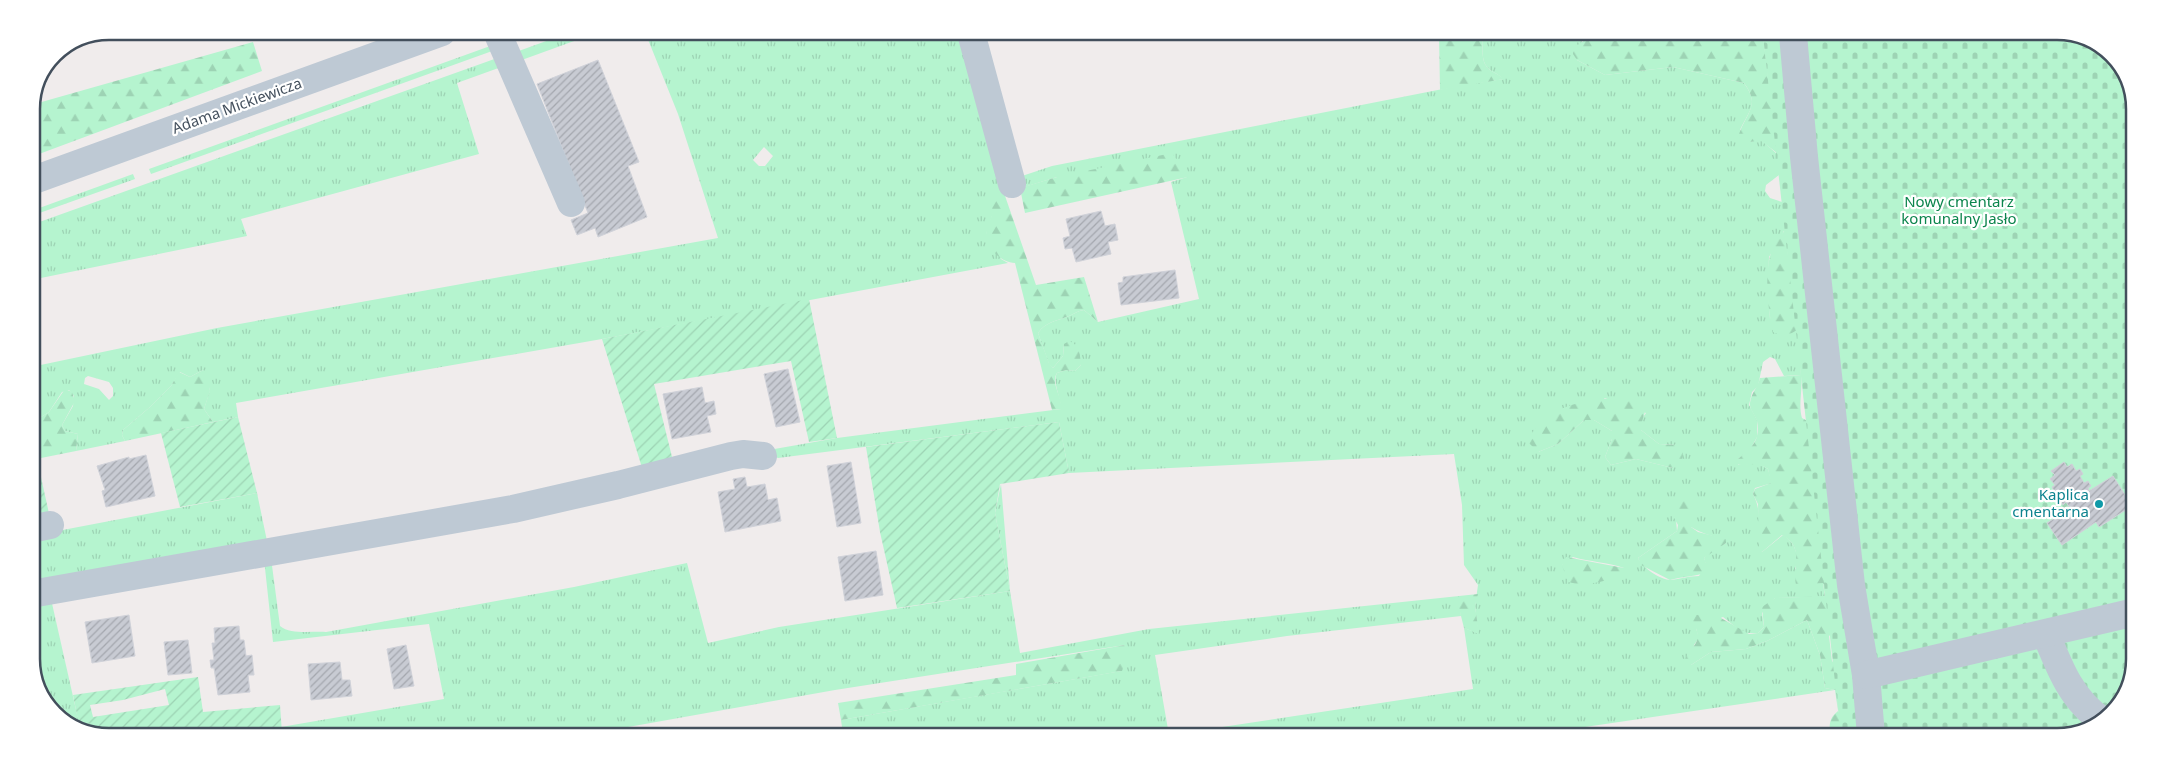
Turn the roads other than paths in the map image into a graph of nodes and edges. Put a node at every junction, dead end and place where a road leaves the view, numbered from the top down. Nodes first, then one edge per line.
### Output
1 (420, 40) edge
2 (500, 40) edge
3 (973, 40) edge
4 (1793, 40) edge
5 (40, 178) edge
6 (1012, 184) dead end
7 (571, 203) dead end
8 (763, 456) dead end
9 (40, 592) edge
10 (2126, 614) edge
11 (2046, 634) junction
12 (1866, 675) junction
13 (2095, 716) edge
14 (1870, 728) edge

1 - 5 street, Adama Mickiewicza
2 - 7 street
3 - 6 street
4 - 12 street
8 - 9 street
10 - 11 street
11 - 12 street
11 - 13 street
12 - 14 street

